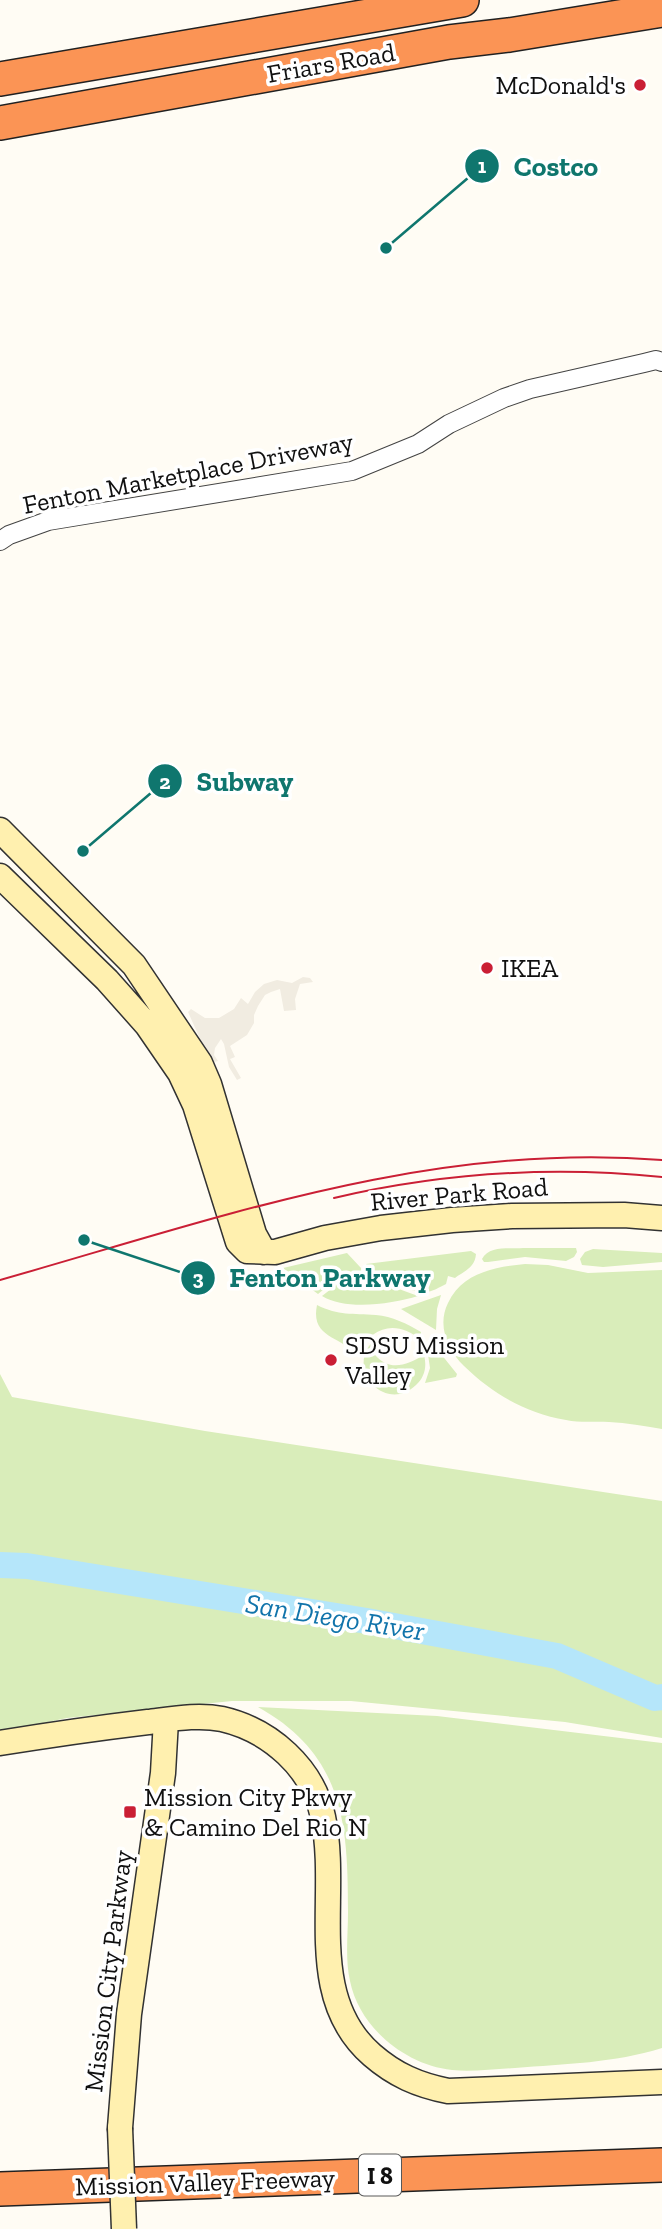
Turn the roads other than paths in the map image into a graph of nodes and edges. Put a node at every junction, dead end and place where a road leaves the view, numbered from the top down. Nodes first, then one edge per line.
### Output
1 (462, 0) edge
2 (662, 10) edge
3 (0, 79) edge
4 (0, 122) edge
5 (662, 362) edge
6 (0, 541) edge
7 (0, 830) edge
8 (0, 876) edge
9 (208, 1146) junction
10 (235, 1171) junction
11 (662, 1218) edge
12 (264, 1252) junction
13 (166, 1720) junction
14 (0, 1743) edge
15 (662, 2082) edge
16 (662, 2165) edge
17 (0, 2189) edge
18 (124, 2229) edge

1 - 3 highway, Friars Road
2 - 4 highway, Friars Road
5 - 6 street, Fenton Marketplace Driveway
7 - 10 street
8 - 9 street
9 - 10 street
9 - 12 street
10 - 12 street
11 - 12 street, River Park Road
13 - 14 street
13 - 15 street
13 - 18 street, Mission City Parkway, bridge
16 - 17 highway, Mission Valley Freeway / I 8

